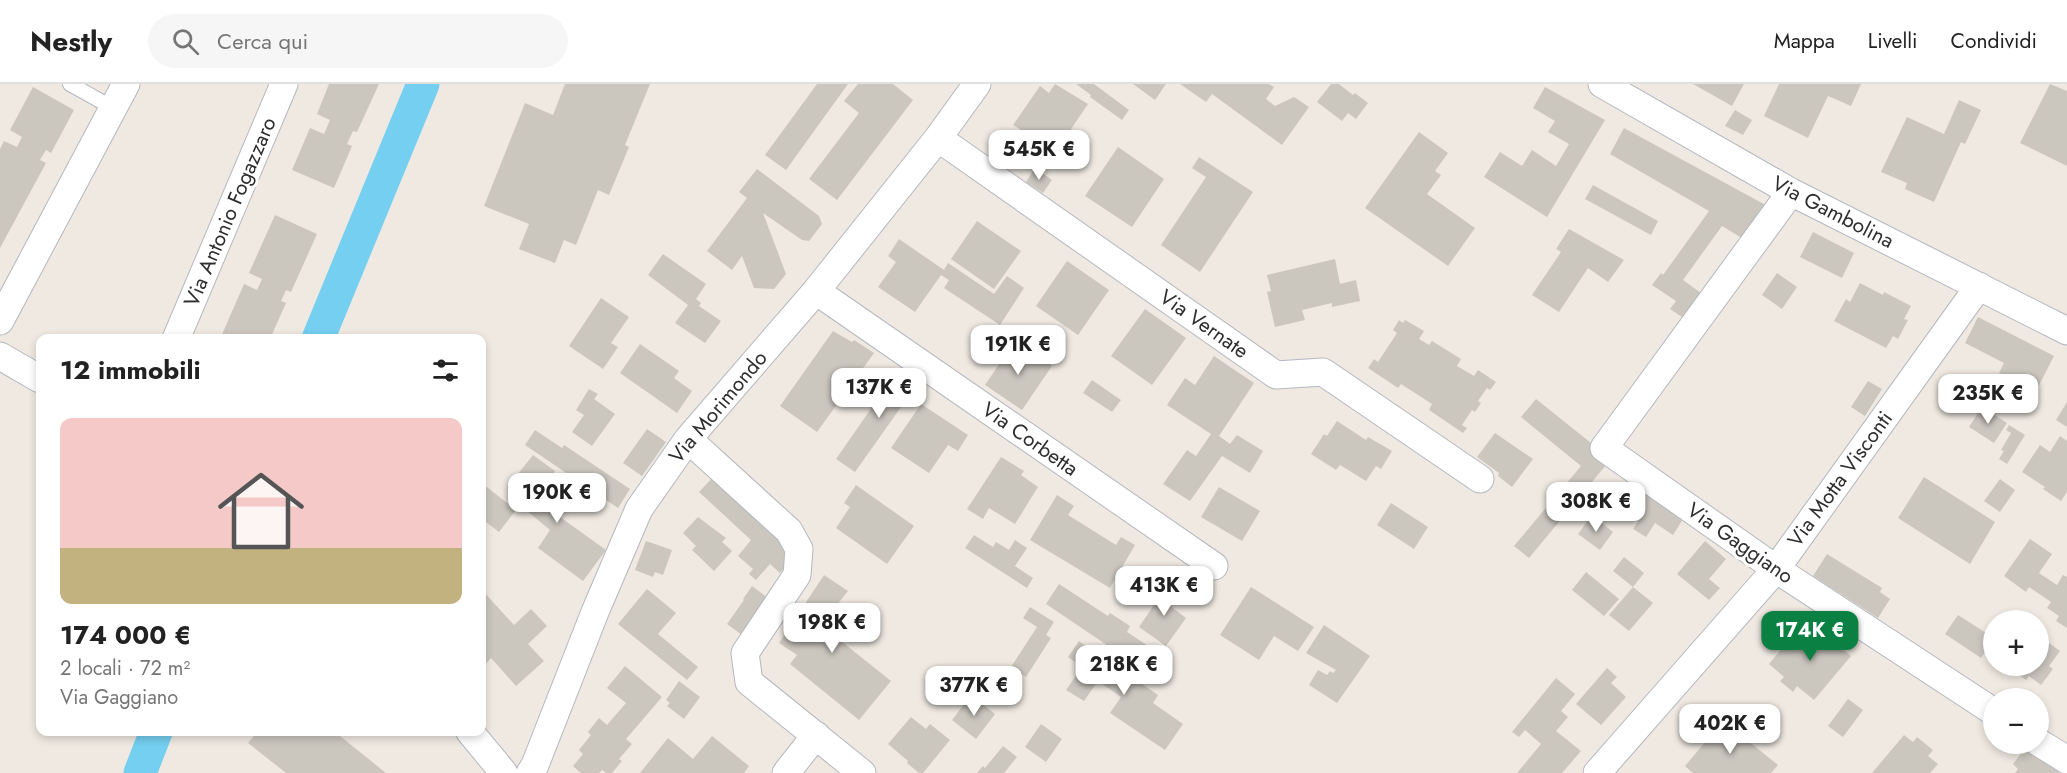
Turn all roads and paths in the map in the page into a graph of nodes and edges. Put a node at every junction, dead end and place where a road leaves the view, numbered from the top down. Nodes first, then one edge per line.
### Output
1 (70, 84) edge
2 (126, 84) edge
3 (284, 84) edge
4 (977, 84) edge
5 (1602, 84) edge
6 (113, 108) junction
7 (938, 138) junction
8 (1791, 192) junction
9 (1979, 286) junction
10 (816, 291) junction
11 (0, 321) edge
12 (2067, 332) edge
13 (178, 334) edge
14 (0, 356) edge
15 (36, 377) edge
16 (688, 439) junction
17 (1480, 479) dead end
18 (1214, 566) dead end
19 (1776, 569) junction
20 (1983, 705) edge
21 (816, 735) junction
22 (473, 736) edge
23 (2049, 749) edge
24 (2067, 760) edge
25 (504, 773) edge
26 (530, 773) edge
27 (786, 773) edge
28 (862, 773) edge
29 (1597, 773) edge

1 - 6 lane
2 - 6 street
3 - 13 street, Via Antonio Fogazzaro
4 - 7 street, Via Morimondo
5 - 8 street, Via Gambolina
6 - 11 street
7 - 10 street, Via Morimondo
7 - 17 street, Via Vernate
8 - 9 street, Via Gambolina
8 - 19 street, Via Gaggiano
9 - 12 street, Via Gambolina
9 - 19 street, Via Motta Visconti
10 - 16 street, Via Morimondo
10 - 18 street, Via Corbetta
14 - 15 street
16 - 21 street
16 - 26 street, Via Morimondo
19 - 20 street, Via Gaggiano
19 - 29 street, Via Motta Visconti
21 - 27 street
21 - 28 street
22 - 25 street
23 - 24 street

